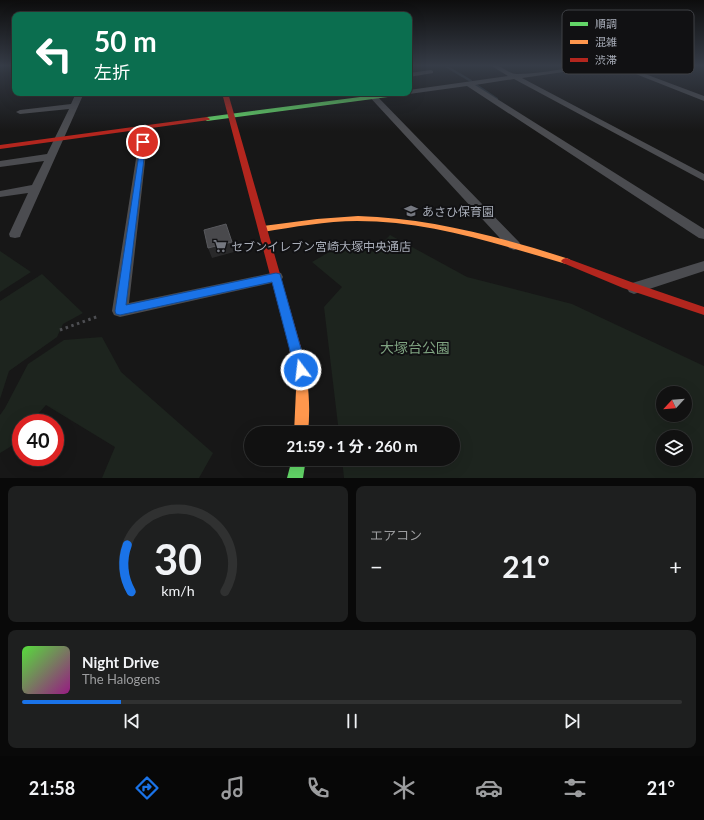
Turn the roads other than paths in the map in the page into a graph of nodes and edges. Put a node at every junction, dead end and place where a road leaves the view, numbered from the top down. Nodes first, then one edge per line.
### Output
1 (444, 87) edge
2 (474, 87) edge
3 (535, 87) edge
4 (675, 87) edge
5 (412, 92) edge
6 (79, 96) edge
7 (226, 96) edge
8 (365, 96) edge
9 (373, 96) edge
10 (704, 99) edge
11 (74, 106) junction
12 (20, 112) dead end
13 (231, 116) junction
14 (145, 127) junction
15 (58, 139) junction
16 (0, 148) edge
17 (50, 157) junction
18 (0, 164) edge
19 (704, 178) edge
20 (36, 188) junction
21 (0, 194) edge
22 (263, 229) junction
23 (15, 234) dead end
24 (704, 235) edge
25 (514, 245) junction
26 (704, 266) edge
27 (276, 277) junction
28 (634, 288) junction
29 (704, 311) edge
30 (302, 426) edge
31 (297, 466) edge
32 (294, 478) edge

1 - 5 street
2 - 24 street
3 - 19 street
4 - 10 street
6 - 11 street
7 - 13 street
8 - 13 street
9 - 25 street
11 - 12 street
11 - 15 street
13 - 14 street
13 - 22 street
14 - 15 street
14 - 27 street
15 - 16 street
15 - 17 street
17 - 18 street
17 - 20 street
20 - 21 street
20 - 23 street
22 - 25 street
22 - 27 street
25 - 28 street
26 - 28 street
27 - 30 street
28 - 29 street
31 - 32 street

